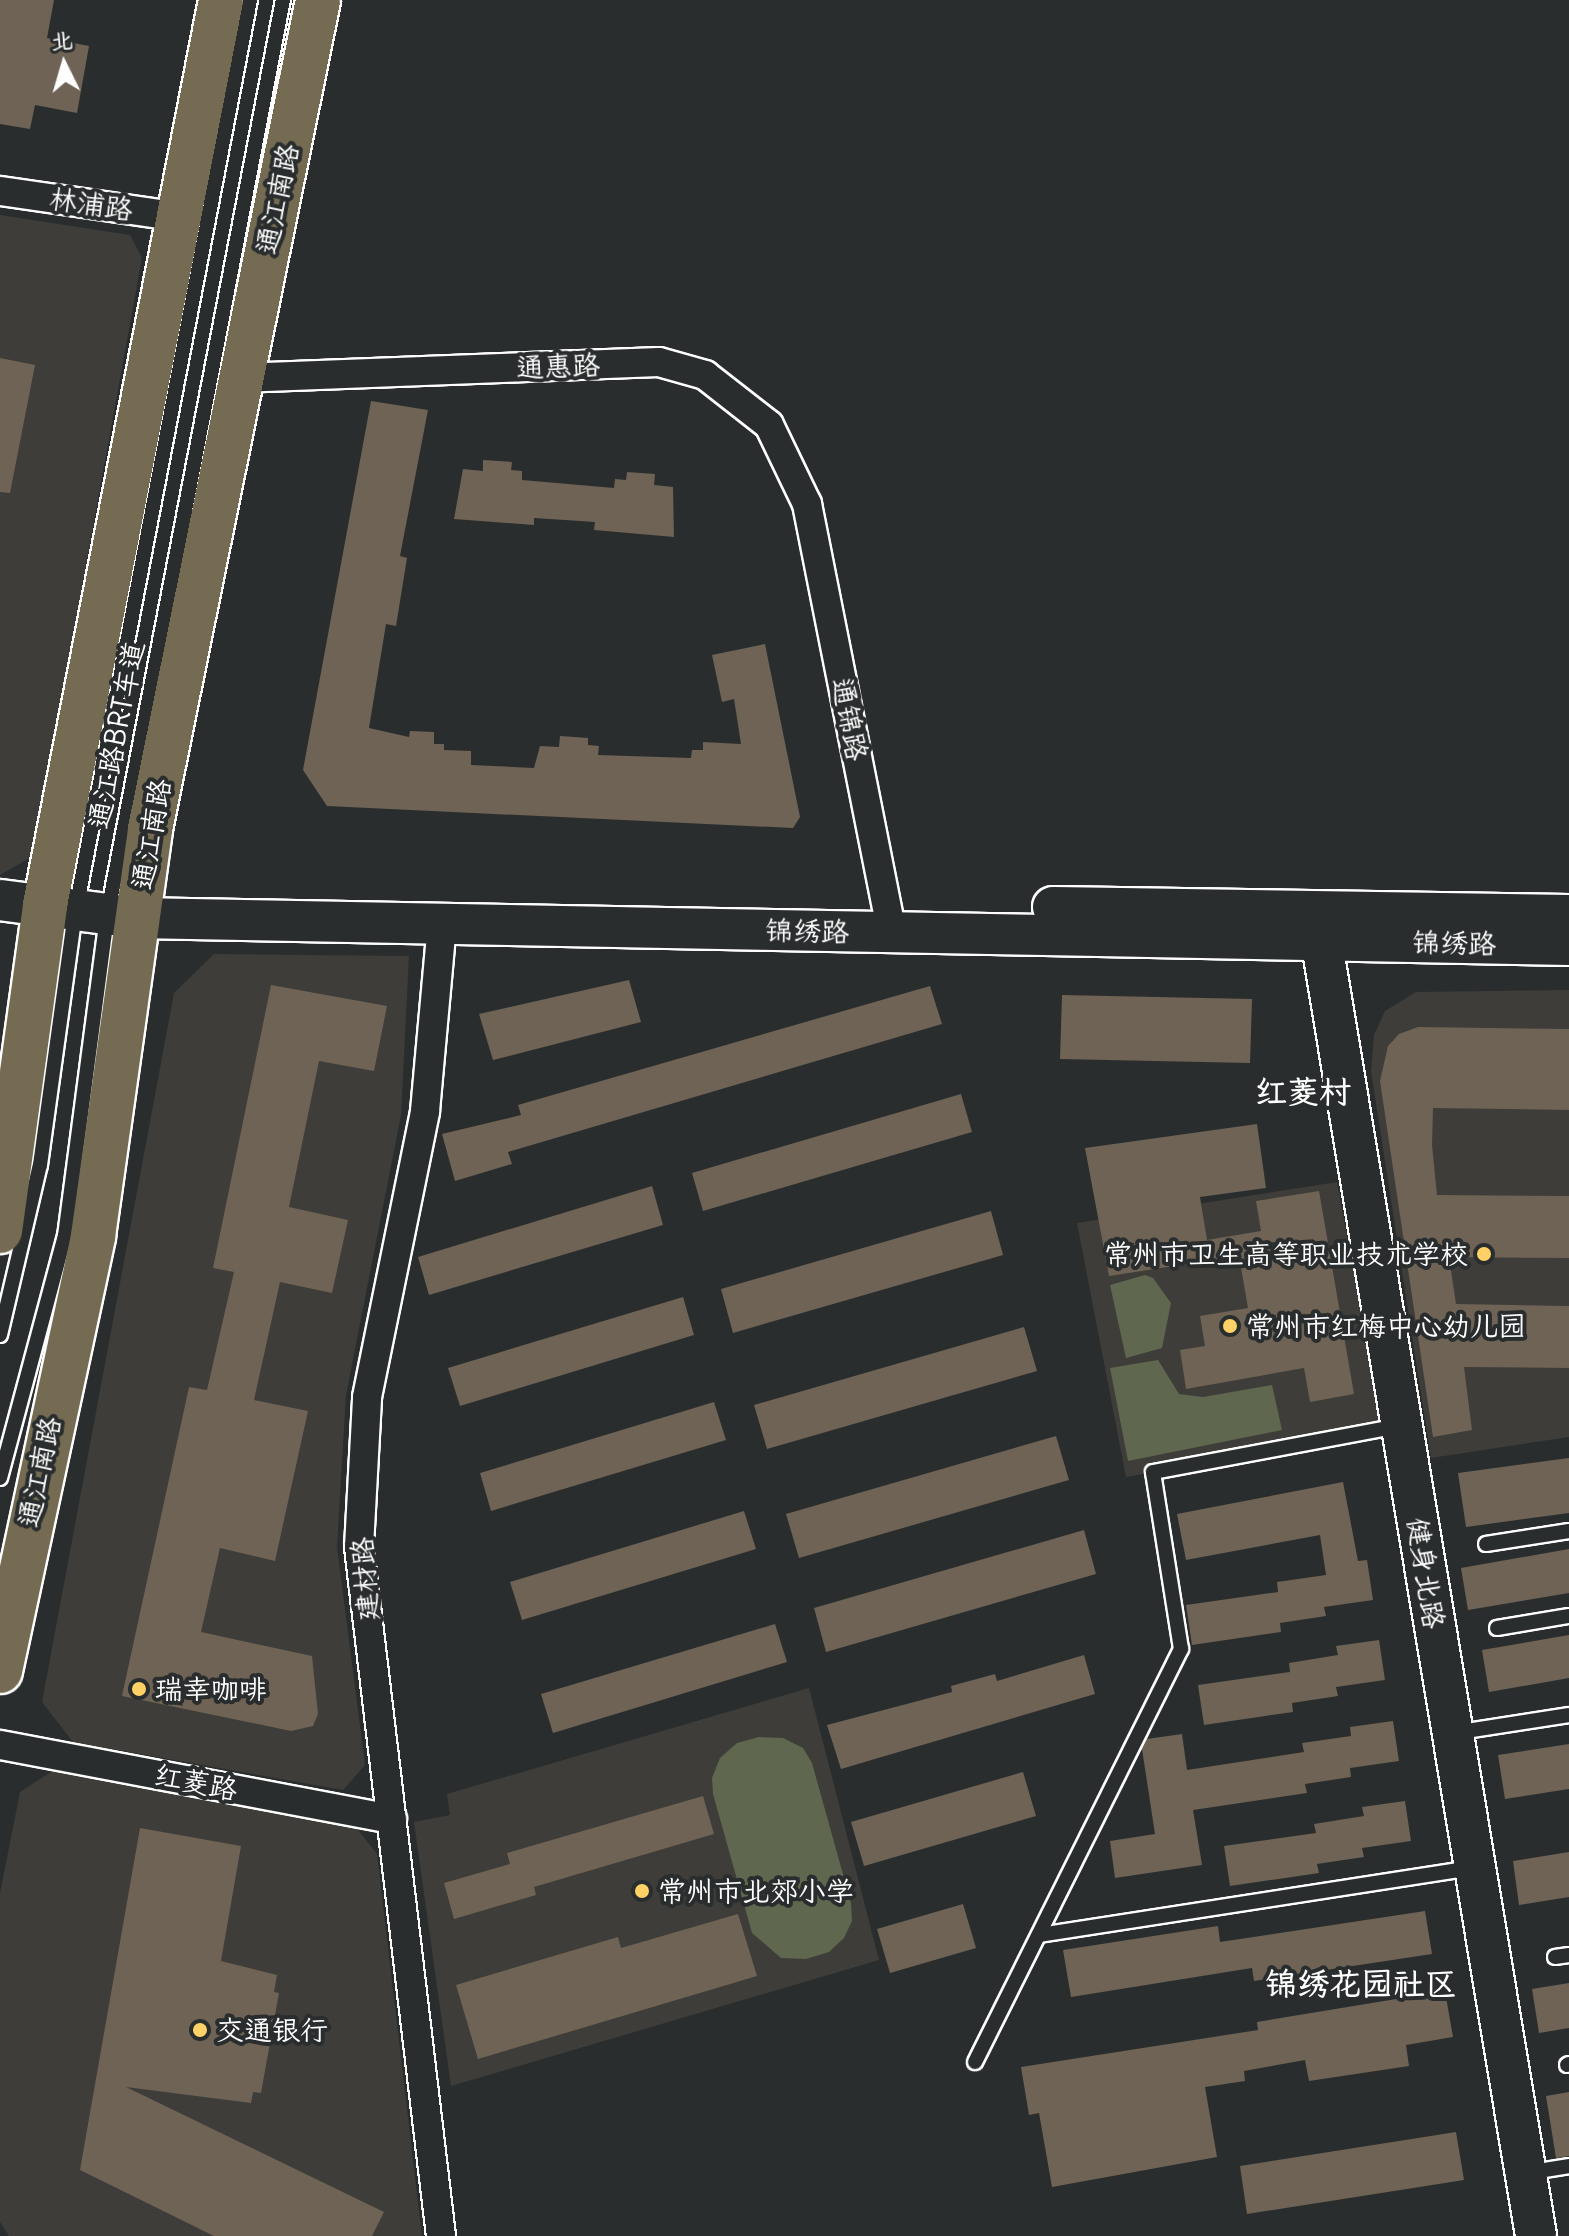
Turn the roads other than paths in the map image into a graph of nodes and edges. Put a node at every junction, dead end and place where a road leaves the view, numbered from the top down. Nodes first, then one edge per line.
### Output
1 (221, 0) edge
2 (250, 0) edge
3 (283, 0) edge
4 (318, 0) edge
5 (0, 191) edge
6 (181, 217) junction
7 (240, 378) junction
8 (807, 504) joint
9 (0, 900) edge
10 (99, 907) junction
11 (1569, 915) edge
12 (890, 922) junction
13 (442, 924) junction
14 (1319, 925) junction
15 (1569, 945) edge
16 (0, 1231) edge
17 (0, 1335) edge
18 (1402, 1426) junction
19 (0, 1478) edge
20 (1569, 1531) edge
21 (1486, 1544) dead end
22 (1569, 1616) edge
23 (1497, 1628) dead end
24 (0, 1671) edge
25 (1569, 1715) edge
26 (1453, 1733) junction
27 (0, 1745) edge
28 (392, 1819) junction
29 (1475, 1868) junction
30 (1039, 1935) junction
31 (975, 2062) dead end
32 (1569, 2166) edge
33 (1526, 2173) junction
34 (441, 2236) edge
35 (1536, 2236) edge

1 - 6 main road, 通江南路
2 - 10 lane, 通江路BRT车道
3 - 10 lane, 通江路BRT车道
4 - 7 main road, 通江南路
5 - 6 street, 林浦路
6 - 10 main road, 通江南路
7 - 8 street, 通惠路
7 - 10 main road, 通江南路
8 - 12 street, 通锦路
9 - 10 street, 锦绣路
10 - 12 street, 锦绣路
10 - 13 street, 锦绣路
10 - 16 main road, 通江南路
10 - 17 lane, 通江路BRT车道
10 - 19 lane, 通江路BRT车道
10 - 24 main road, 通江南路
11 - 14 street, 锦绣路
12 - 13 street, 锦绣路
12 - 14 street, 锦绣路
13 - 28 street, 建材路
14 - 15 street, 锦绣路
14 - 18 street, 健身北路
18 - 26 street, 健身北路
18 - 30 lane
20 - 21 lane
22 - 23 lane
25 - 26 lane
26 - 29 street, 健身北路
27 - 28 street, 红菱路
28 - 34 street, 建材路
29 - 30 lane
29 - 33 street, 健身北路
30 - 31 lane
32 - 33 lane
33 - 35 street, 健身北路

